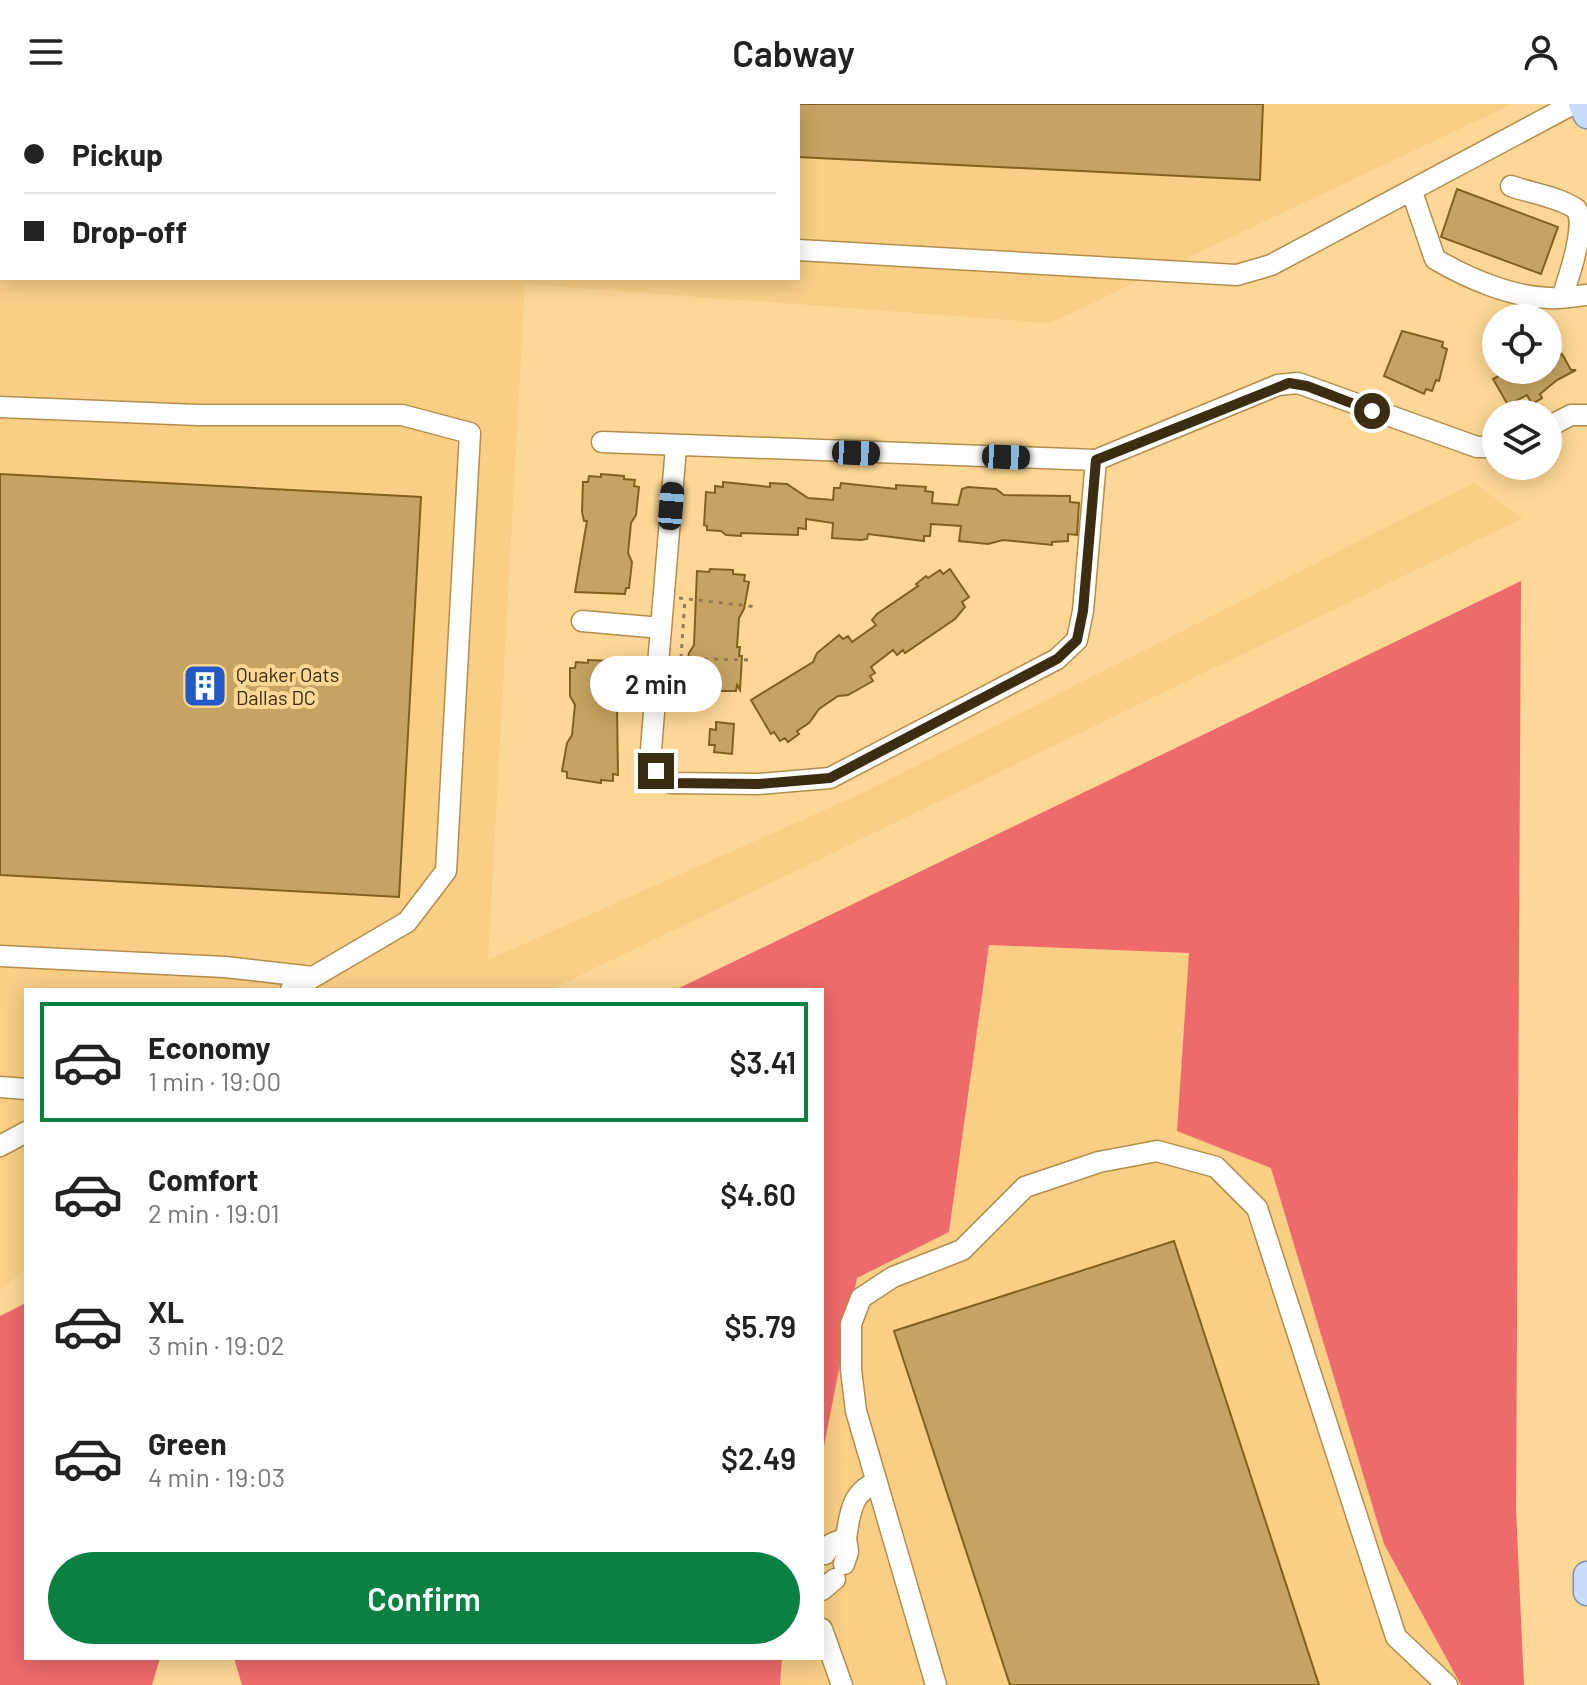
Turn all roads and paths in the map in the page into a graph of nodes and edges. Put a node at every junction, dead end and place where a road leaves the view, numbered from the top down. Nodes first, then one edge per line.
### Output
1 (1573, 104) edge
2 (1582, 104) edge
3 (1587, 115) edge
4 (1511, 186) dead end
5 (1412, 192) junction
6 (800, 250) edge
7 (1587, 295) edge
8 (1562, 297) junction
9 (0, 407) edge
10 (1587, 415) edge
11 (1562, 420) edge
12 (602, 442) dead end
13 (676, 447) junction
14 (1482, 447) edge
15 (1096, 460) junction
16 (664, 596) junction
17 (685, 599) junction
18 (758, 607) dead end
19 (582, 621) dead end
20 (661, 628) junction
21 (659, 658) junction
22 (681, 658) junction
23 (751, 660) dead end
24 (0, 956) edge
25 (313, 977) junction
26 (294, 988) edge
27 (0, 1087) edge
28 (24, 1089) edge
29 (24, 1133) edge
30 (0, 1146) edge
31 (877, 1482) junction
32 (846, 1538) junction
33 (825, 1554) dead end
34 (1587, 1575) edge
35 (834, 1578) edge
36 (1587, 1592) edge
37 (824, 1635) edge
38 (842, 1685) edge
39 (936, 1685) edge
40 (1447, 1685) edge

1 - 5 lane
2 - 3 main road
4 - 8 lane
5 - 6 lane
5 - 8 lane
7 - 8 lane
9 - 25 lane
10 - 11 lane
12 - 13 lane
13 - 15 lane
13 - 16 lane
14 - 15 lane
15 - 21 lane
16 - 17 path
16 - 20 lane
17 - 18 path
17 - 22 path
19 - 20 lane
20 - 21 lane
21 - 22 path
22 - 23 path
24 - 25 lane
25 - 26 lane
27 - 28 lane
29 - 30 lane
31 - 32 lane
31 - 39 lane
31 - 40 lane
32 - 33 lane
32 - 35 lane
34 - 36 main road
37 - 38 lane

